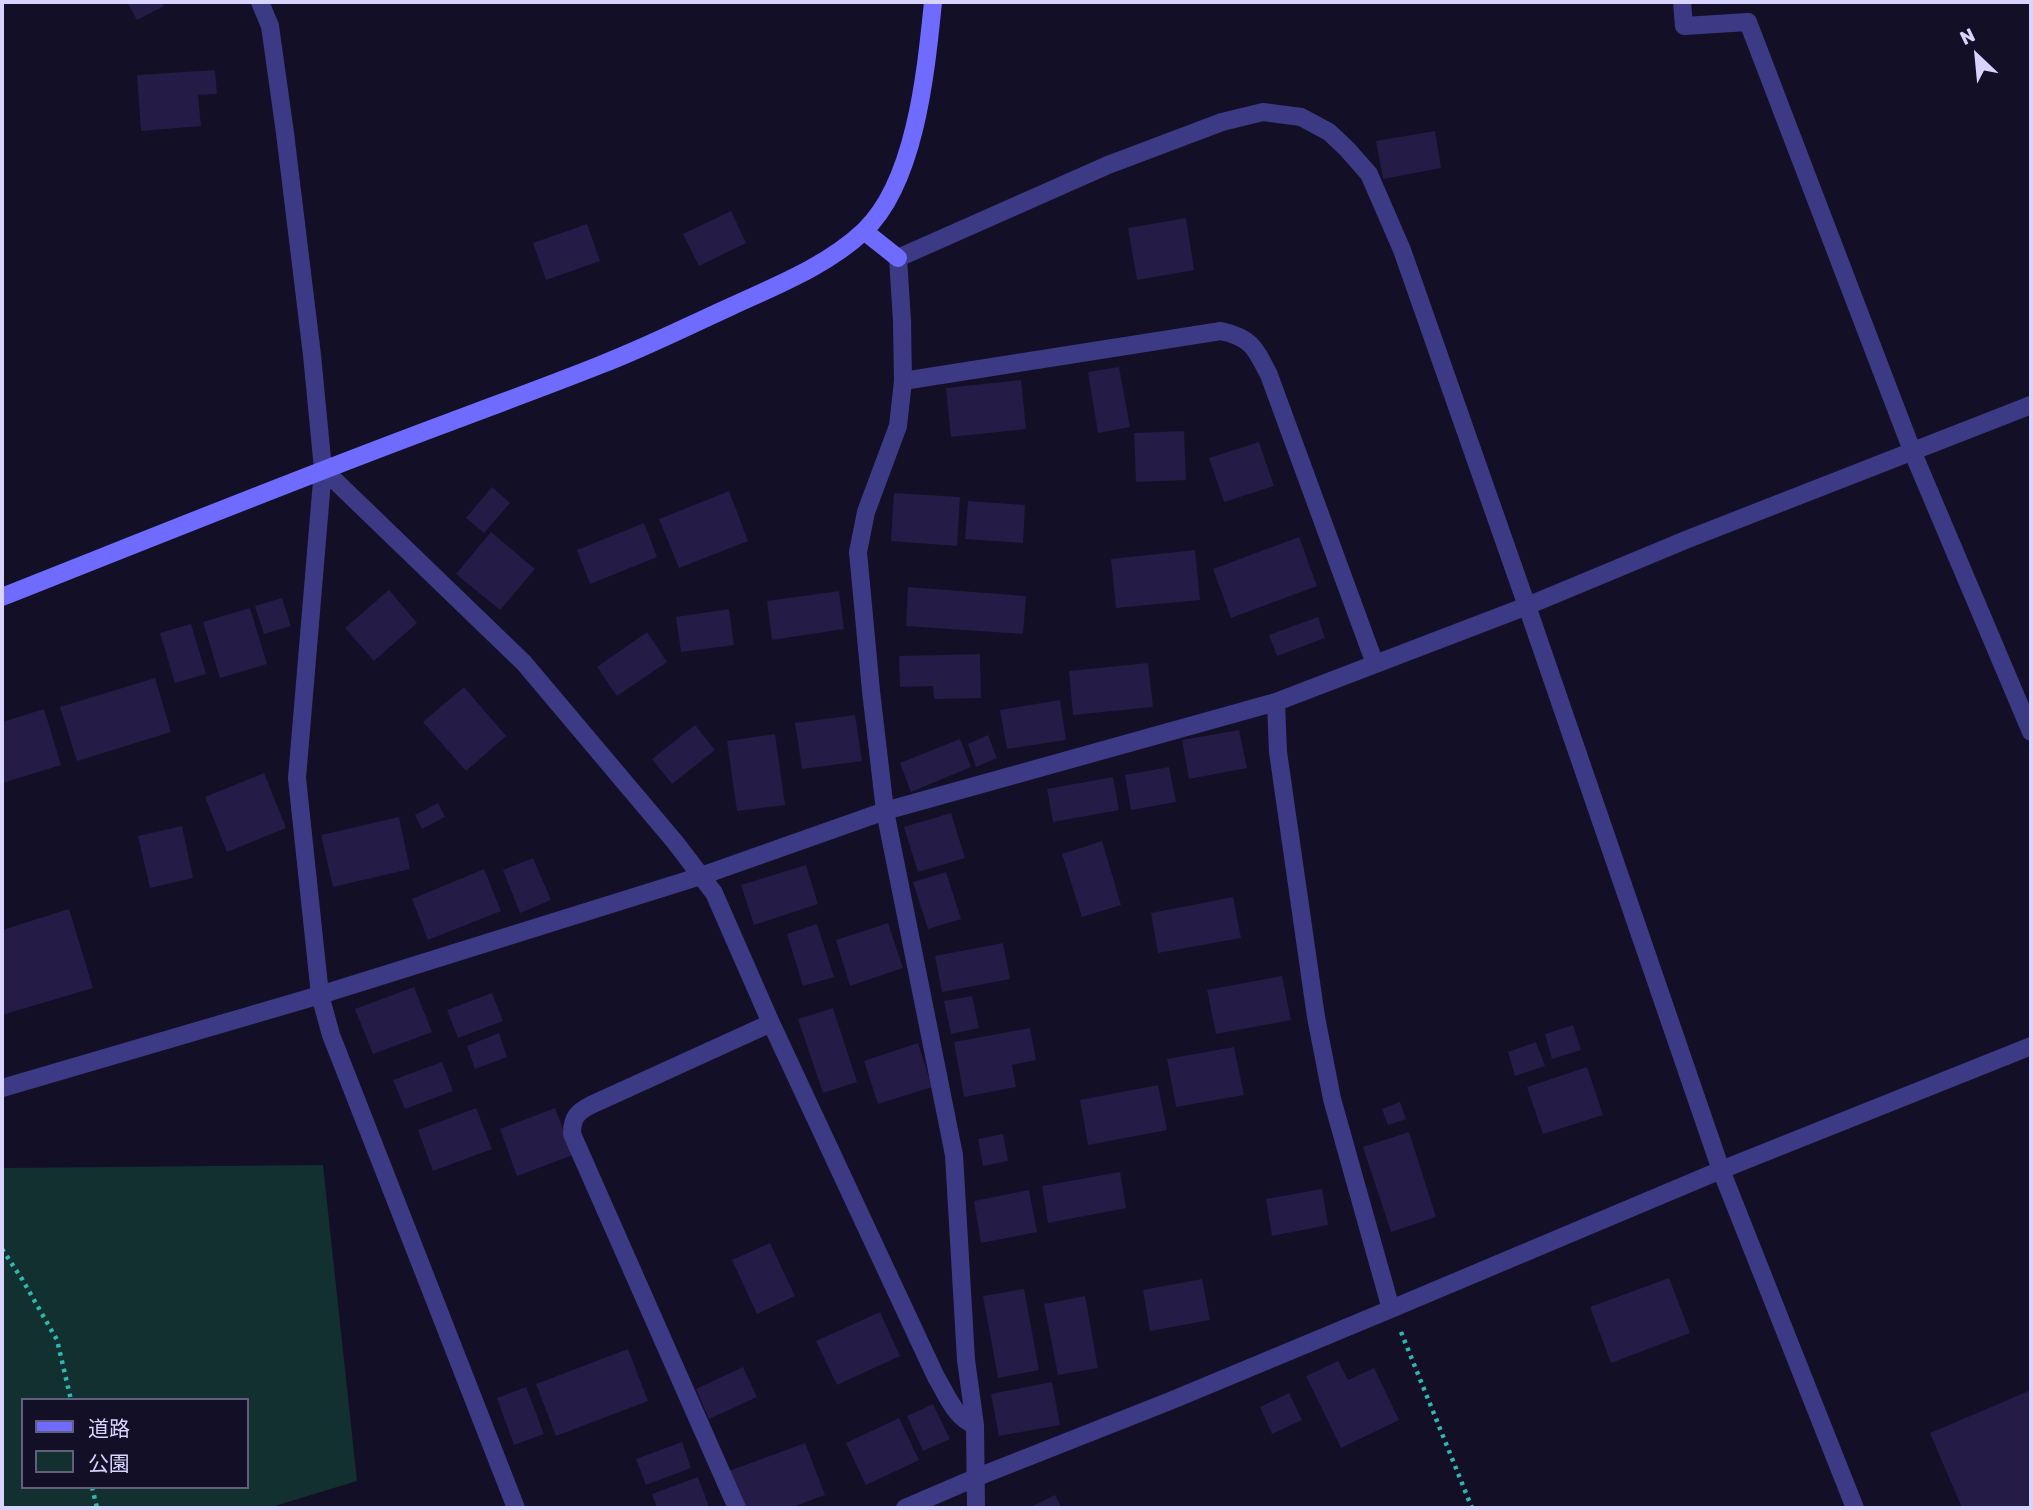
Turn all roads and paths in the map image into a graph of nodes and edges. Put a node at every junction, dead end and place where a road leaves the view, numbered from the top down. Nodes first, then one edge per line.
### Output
1 (260, 2) edge
2 (933, 2) edge
3 (1682, 2) edge
4 (864, 230) junction
5 (898, 258) junction
6 (903, 381) junction
7 (2031, 405) edge
8 (1913, 453) junction
9 (323, 469) junction
10 (2, 597) edge
11 (1527, 606) junction
12 (1375, 664) junction
13 (1276, 702) junction
14 (2031, 732) edge
15 (885, 811) junction
16 (701, 876) junction
17 (320, 996) junction
18 (771, 1023) junction
19 (2031, 1046) edge
20 (2, 1088) edge
21 (1721, 1170) junction
22 (2, 1249) edge
23 (1391, 1309) junction
24 (71, 1398) edge
25 (975, 1425) junction
26 (975, 1478) junction
27 (92, 1489) edge
28 (97, 1508) edge
29 (516, 1508) edge
30 (737, 1508) edge
31 (905, 1508) edge
32 (976, 1508) edge
33 (1472, 1508) edge
34 (1854, 1508) edge

1 - 9 street
2 - 4 street
3 - 8 street
4 - 5 street
4 - 9 street
5 - 6 street
5 - 11 street
6 - 12 street
6 - 15 street
7 - 8 street
8 - 11 street
8 - 14 street
9 - 10 street
9 - 16 street
9 - 17 street
11 - 12 street
11 - 21 street
12 - 13 street
13 - 15 street
13 - 23 street
15 - 16 street
15 - 25 street
16 - 17 street
16 - 18 street
17 - 20 street
17 - 29 street
18 - 25 street
18 - 30 street
19 - 21 street
21 - 23 street
21 - 34 street
22 - 24 path
23 - 26 street
23 - 33 path
25 - 26 street
26 - 31 street
26 - 32 street
27 - 28 path

